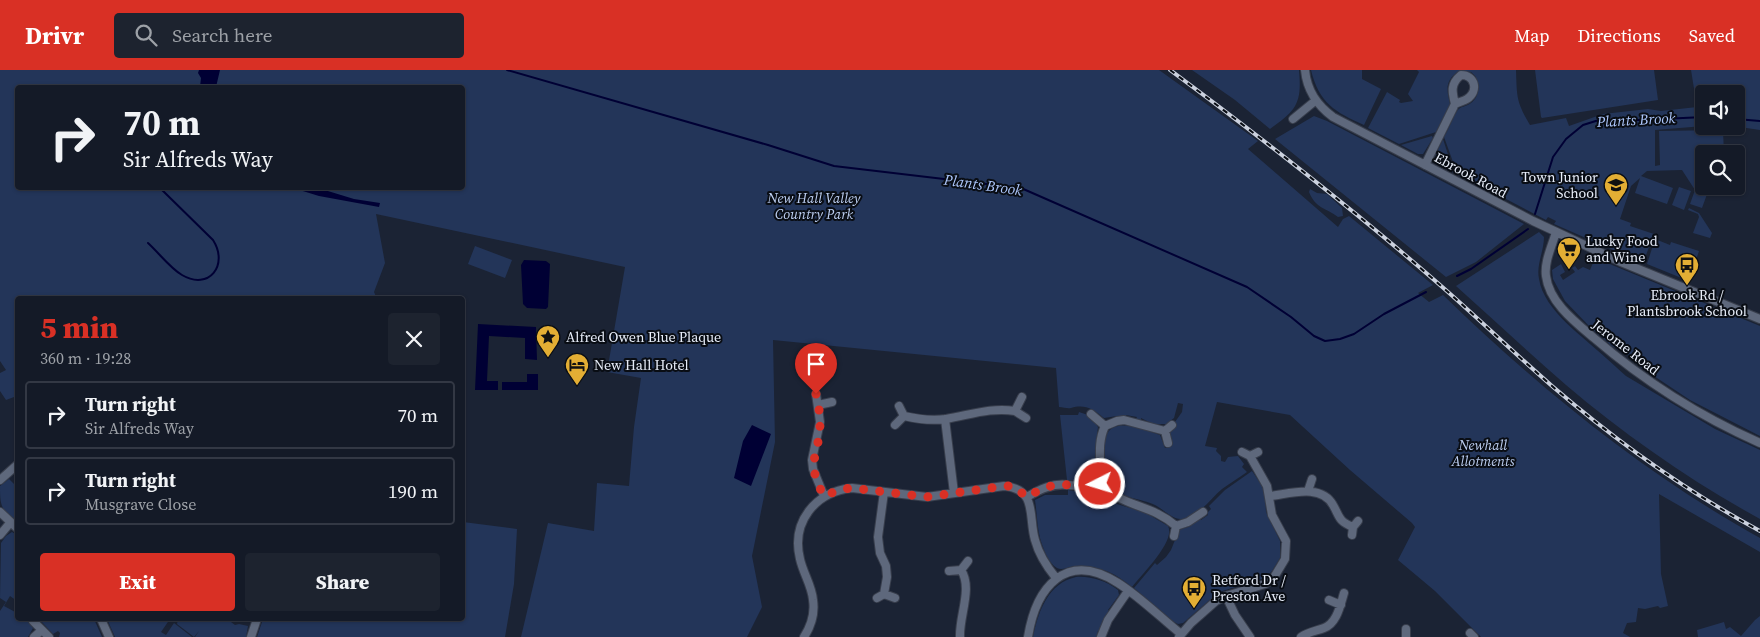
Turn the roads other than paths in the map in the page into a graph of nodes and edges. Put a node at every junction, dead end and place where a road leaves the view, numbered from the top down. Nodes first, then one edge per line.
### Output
1 (1305, 70) edge
2 (1316, 101) junction
3 (1455, 104) dead end
4 (1293, 119) dead end
5 (1425, 165) junction
6 (1556, 232) junction
7 (1760, 319) edge
8 (816, 394) dead end
9 (1022, 397) dead end
10 (832, 402) dead end
11 (818, 405) junction
12 (899, 406) dead end
13 (1015, 411) junction
14 (1091, 414) dead end
15 (904, 416) junction
16 (1026, 418) dead end
17 (945, 419) junction
18 (895, 425) dead end
19 (1172, 425) dead end
20 (1105, 426) junction
21 (1165, 431) junction
22 (1168, 443) dead end
23 (1760, 443) edge
24 (1242, 452) dead end
25 (1258, 452) dead end
26 (1250, 456) junction
27 (15, 467) edge
28 (1312, 478) dead end
29 (0, 480) edge
30 (1100, 484) junction
31 (1308, 491) junction
32 (884, 492) junction
33 (954, 493) junction
34 (824, 496) junction
35 (1270, 496) junction
36 (1027, 497) junction
37 (0, 512) edge
38 (1203, 512) dead end
39 (10, 523) junction
40 (1176, 526) junction
41 (15, 527) edge
42 (1354, 528) dead end
43 (0, 535) edge
44 (1174, 536) dead end
45 (968, 561) dead end
46 (961, 570) junction
47 (949, 571) dead end
48 (1056, 578) junction
49 (1128, 591) junction
50 (1344, 593) dead end
51 (884, 594) junction
52 (1226, 596) junction
53 (877, 598) dead end
54 (895, 598) dead end
55 (1329, 600) dead end
56 (1341, 604) junction
57 (33, 621) dead end
58 (102, 621) edge
59 (256, 621) edge
60 (42, 630) junction
61 (1180, 636) edge
62 (34, 637) edge
63 (49, 637) edge
64 (109, 637) edge
65 (251, 637) edge
66 (804, 637) edge
67 (960, 637) edge
68 (1028, 637) edge
69 (1101, 637) edge
70 (1250, 637) edge
71 (1301, 637) edge

1 - 2 street, Ebrook Road
2 - 4 street
2 - 5 street, Ebrook Road
3 - 5 street
5 - 6 street, Ebrook Road
6 - 7 street, Ebrook Road
6 - 23 street, Jerome Road
8 - 11 street
9 - 13 street
10 - 11 street
11 - 34 street
12 - 15 street
13 - 16 street
13 - 17 street
14 - 20 street
15 - 17 street
15 - 18 street
17 - 33 street
19 - 21 street
20 - 21 street
20 - 30 street
21 - 22 street
24 - 26 street
25 - 26 street
26 - 35 street
27 - 29 street
28 - 31 street
30 - 36 street
30 - 40 street
31 - 35 street
31 - 42 street
32 - 33 street
32 - 34 street
32 - 51 street
33 - 36 street
34 - 66 street
35 - 52 street
36 - 48 street
37 - 39 street
38 - 40 street
39 - 41 street
39 - 43 street
40 - 44 street
45 - 46 street
46 - 47 street
46 - 67 street
48 - 49 street
48 - 68 street
49 - 61 street
49 - 69 street
50 - 56 street
51 - 53 street
51 - 54 street
52 - 61 street
52 - 70 street
55 - 56 street
56 - 71 street
57 - 60 street
58 - 64 street
59 - 65 street
60 - 62 street
60 - 63 street

